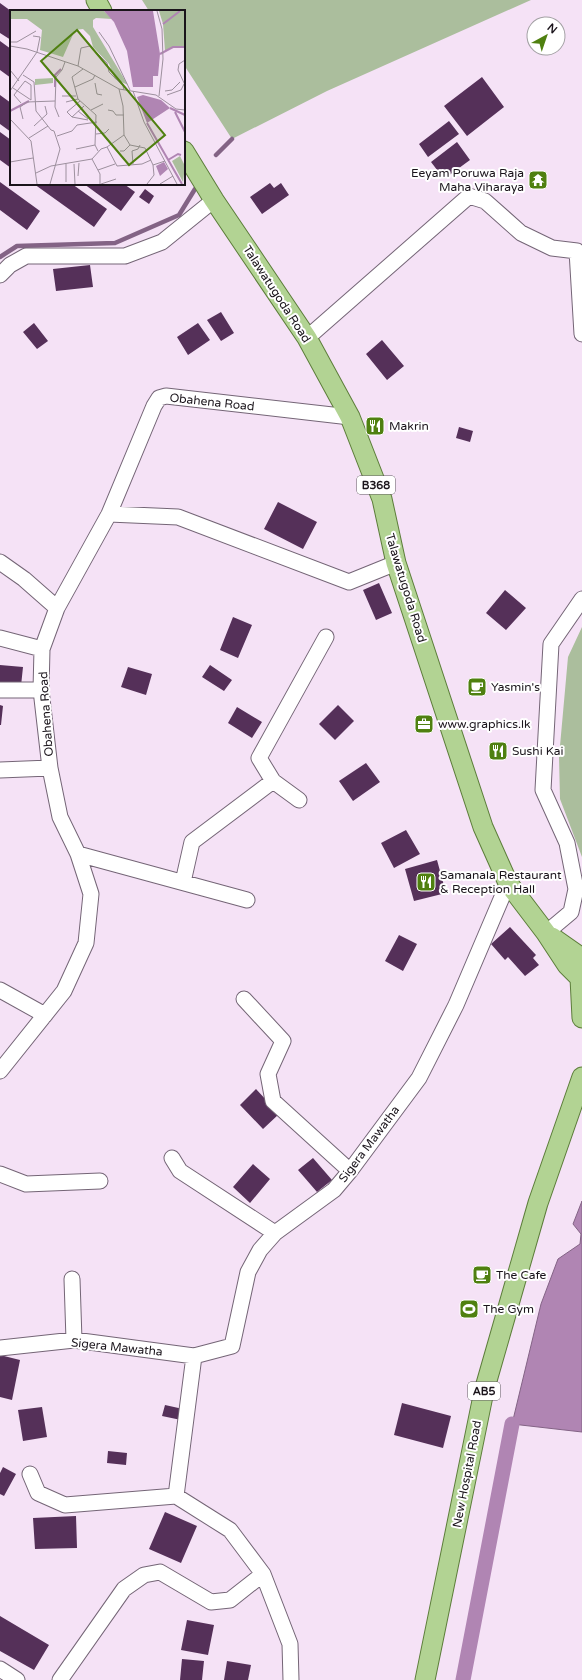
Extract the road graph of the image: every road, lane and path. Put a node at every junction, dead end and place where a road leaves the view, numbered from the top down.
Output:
1 (96, 0) edge
2 (101, 10) edge
3 (185, 153) edge
4 (214, 200) junction
5 (0, 275) edge
6 (582, 334) edge
7 (307, 338) junction
8 (350, 417) junction
9 (109, 514) junction
10 (0, 562) edge
11 (396, 563) junction
12 (582, 598) edge
13 (57, 608) junction
14 (326, 637) dead end
15 (0, 638) edge
16 (42, 649) junction
17 (0, 690) edge
18 (41, 690) junction
19 (50, 768) junction
20 (0, 770) edge
21 (273, 781) junction
22 (299, 800) dead end
23 (78, 854) junction
24 (182, 882) junction
25 (508, 883) junction
26 (247, 900) dead end
27 (546, 933) junction
28 (582, 958) edge
29 (581, 979) edge
30 (0, 990) edge
31 (244, 999) dead end
32 (45, 1015) junction
33 (582, 1018) edge
34 (582, 1070) edge
35 (0, 1071) edge
36 (582, 1078) edge
37 (582, 1093) edge
38 (570, 1110) junction
39 (172, 1158) dead end
40 (350, 1171) junction
41 (0, 1174) edge
42 (100, 1181) dead end
43 (275, 1233) junction
44 (72, 1279) dead end
45 (74, 1340) junction
46 (0, 1348) edge
47 (194, 1356) junction
48 (30, 1474) dead end
49 (176, 1496) junction
50 (263, 1574) junction
51 (0, 1669) edge
52 (17, 1680) edge
53 (60, 1680) edge
54 (291, 1680) edge
55 (425, 1680) edge

1 - 2 main road
3 - 4 main road, Talawatugoda Road / B368
4 - 5 street
4 - 7 main road, Talawatugoda Road / B368
6 - 7 street
7 - 8 main road, Talawatugoda Road / B368
8 - 9 street, Obahena Road
8 - 11 main road, Talawatugoda Road / B368
9 - 11 street
9 - 13 street, Obahena Road
10 - 13 street
11 - 25 main road, Talawatugoda Road / B368
12 - 27 street
13 - 16 street, Obahena Road
14 - 21 street
15 - 16 street
16 - 18 street, Obahena Road
17 - 18 street
18 - 19 street, Obahena Road
19 - 20 street
19 - 23 street, Obahena Road
21 - 22 street
21 - 24 street
23 - 24 street
23 - 32 street, Obahena Road
24 - 26 street
25 - 27 main road, Talawatugoda Road / B368
25 - 40 street, Sigera Mawatha
27 - 28 main road, Talawatugoda Road / B368
27 - 29 main road, Talawatugoda Road / B368
29 - 33 main road
30 - 32 street
31 - 40 street
32 - 35 street, Obahena Road
34 - 36 main road, AB5
36 - 38 main road, New Hospital Road / AB5
37 - 38 main road, New Hospital Road / AB5
38 - 55 main road, New Hospital Road / AB5
39 - 43 street
40 - 43 street, Sigera Mawatha
41 - 42 street
43 - 47 street, Sigera Mawatha
44 - 45 street
45 - 46 street, Sigera Mawatha
45 - 47 street, Sigera Mawatha
47 - 49 street
48 - 49 street
49 - 50 street
50 - 53 street
50 - 54 street
51 - 52 street

